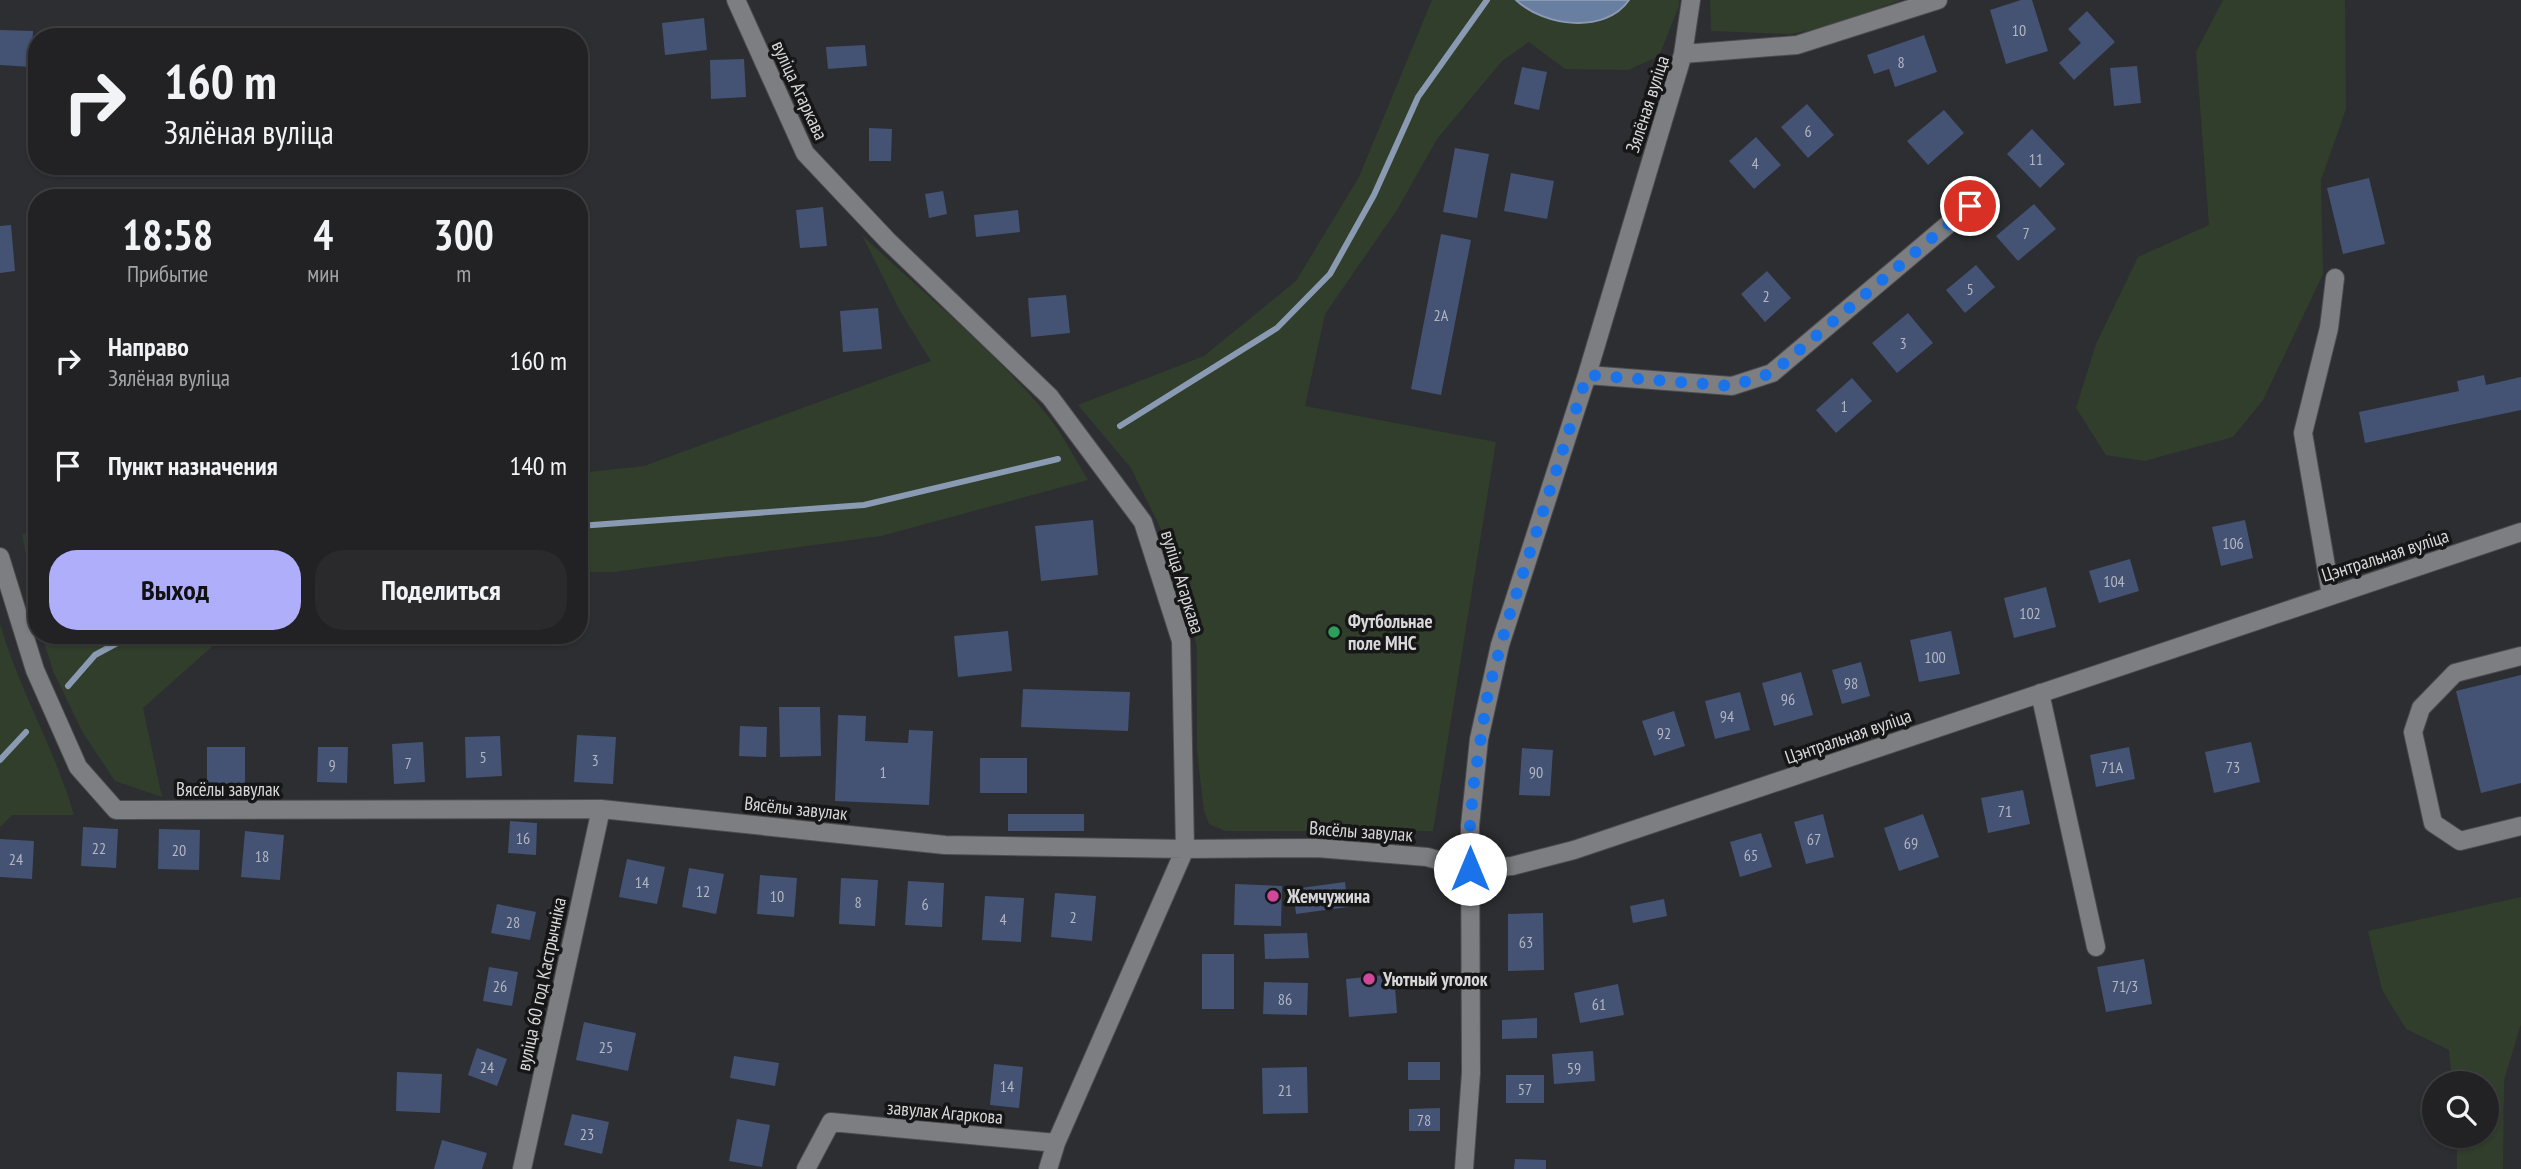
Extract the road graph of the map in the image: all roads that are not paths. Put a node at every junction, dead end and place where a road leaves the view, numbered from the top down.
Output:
1 (736, 0) edge
2 (1691, 0) edge
3 (1938, 0) edge
4 (1683, 54) junction
5 (1970, 206) dead end
6 (2334, 278) dead end
7 (1587, 375) junction
8 (2521, 531) edge
9 (0, 557) edge
10 (2331, 595) junction
11 (2521, 656) edge
12 (2040, 693) junction
13 (601, 809) junction
14 (2521, 826) edge
15 (1185, 849) junction
16 (1470, 869) junction
17 (2096, 947) dead end
18 (1056, 1143) junction
19 (522, 1169) edge
20 (806, 1169) edge
21 (1048, 1169) edge
22 (1464, 1169) edge

1 - 15 street, вуліца Агаркава
2 - 4 street
3 - 4 street, Зялёная вуліца
4 - 7 street, Зялёная вуліца
5 - 7 street
6 - 10 street
7 - 16 street, Зялёная вуліца
8 - 10 street, Цэнтральная вуліца
9 - 13 street, Вясёлы завулак
10 - 12 street, Цэнтральная вуліца
11 - 14 street
12 - 16 street, Цэнтральная вуліца
12 - 17 street
13 - 15 street, Вясёлы завулак
13 - 19 street, вуліца 60 год Кастрычніка
15 - 16 street, Вясёлы завулак
15 - 18 street, вуліца Агаркава
16 - 22 street
18 - 20 street, завулак Агаркова
18 - 21 street, вуліца Агаркава

